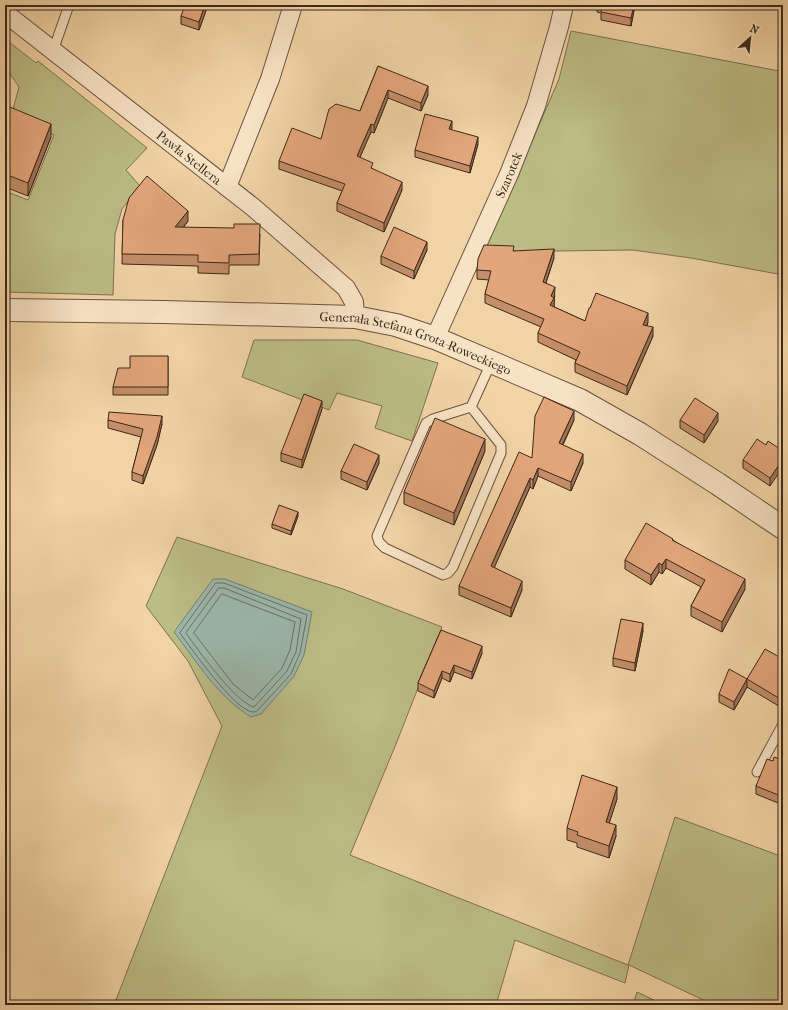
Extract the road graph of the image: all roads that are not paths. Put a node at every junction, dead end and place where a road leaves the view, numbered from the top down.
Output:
1 (69, 5) edge
2 (293, 5) edge
3 (564, 5) edge
4 (5, 13) edge
5 (53, 51) junction
6 (227, 187) junction
7 (5, 310) edge
8 (356, 317) junction
9 (435, 338) junction
10 (491, 362) junction
11 (471, 407) junction
12 (783, 528) edge
13 (783, 724) edge
14 (756, 772) dead end

1 - 5 lane
2 - 6 street
3 - 9 street, Szarotek
4 - 5 street, Pawła Stellera
5 - 6 street, Pawła Stellera
6 - 8 street, Pawła Stellera
7 - 8 street, Generała Stefana Grota-Roweckiego
8 - 9 street, Generała Stefana Grota-Roweckiego
9 - 10 street, Generała Stefana Grota-Roweckiego
10 - 11 lane
10 - 12 street, Generała Stefana Grota-Roweckiego
11 - 11 lane
13 - 14 lane

